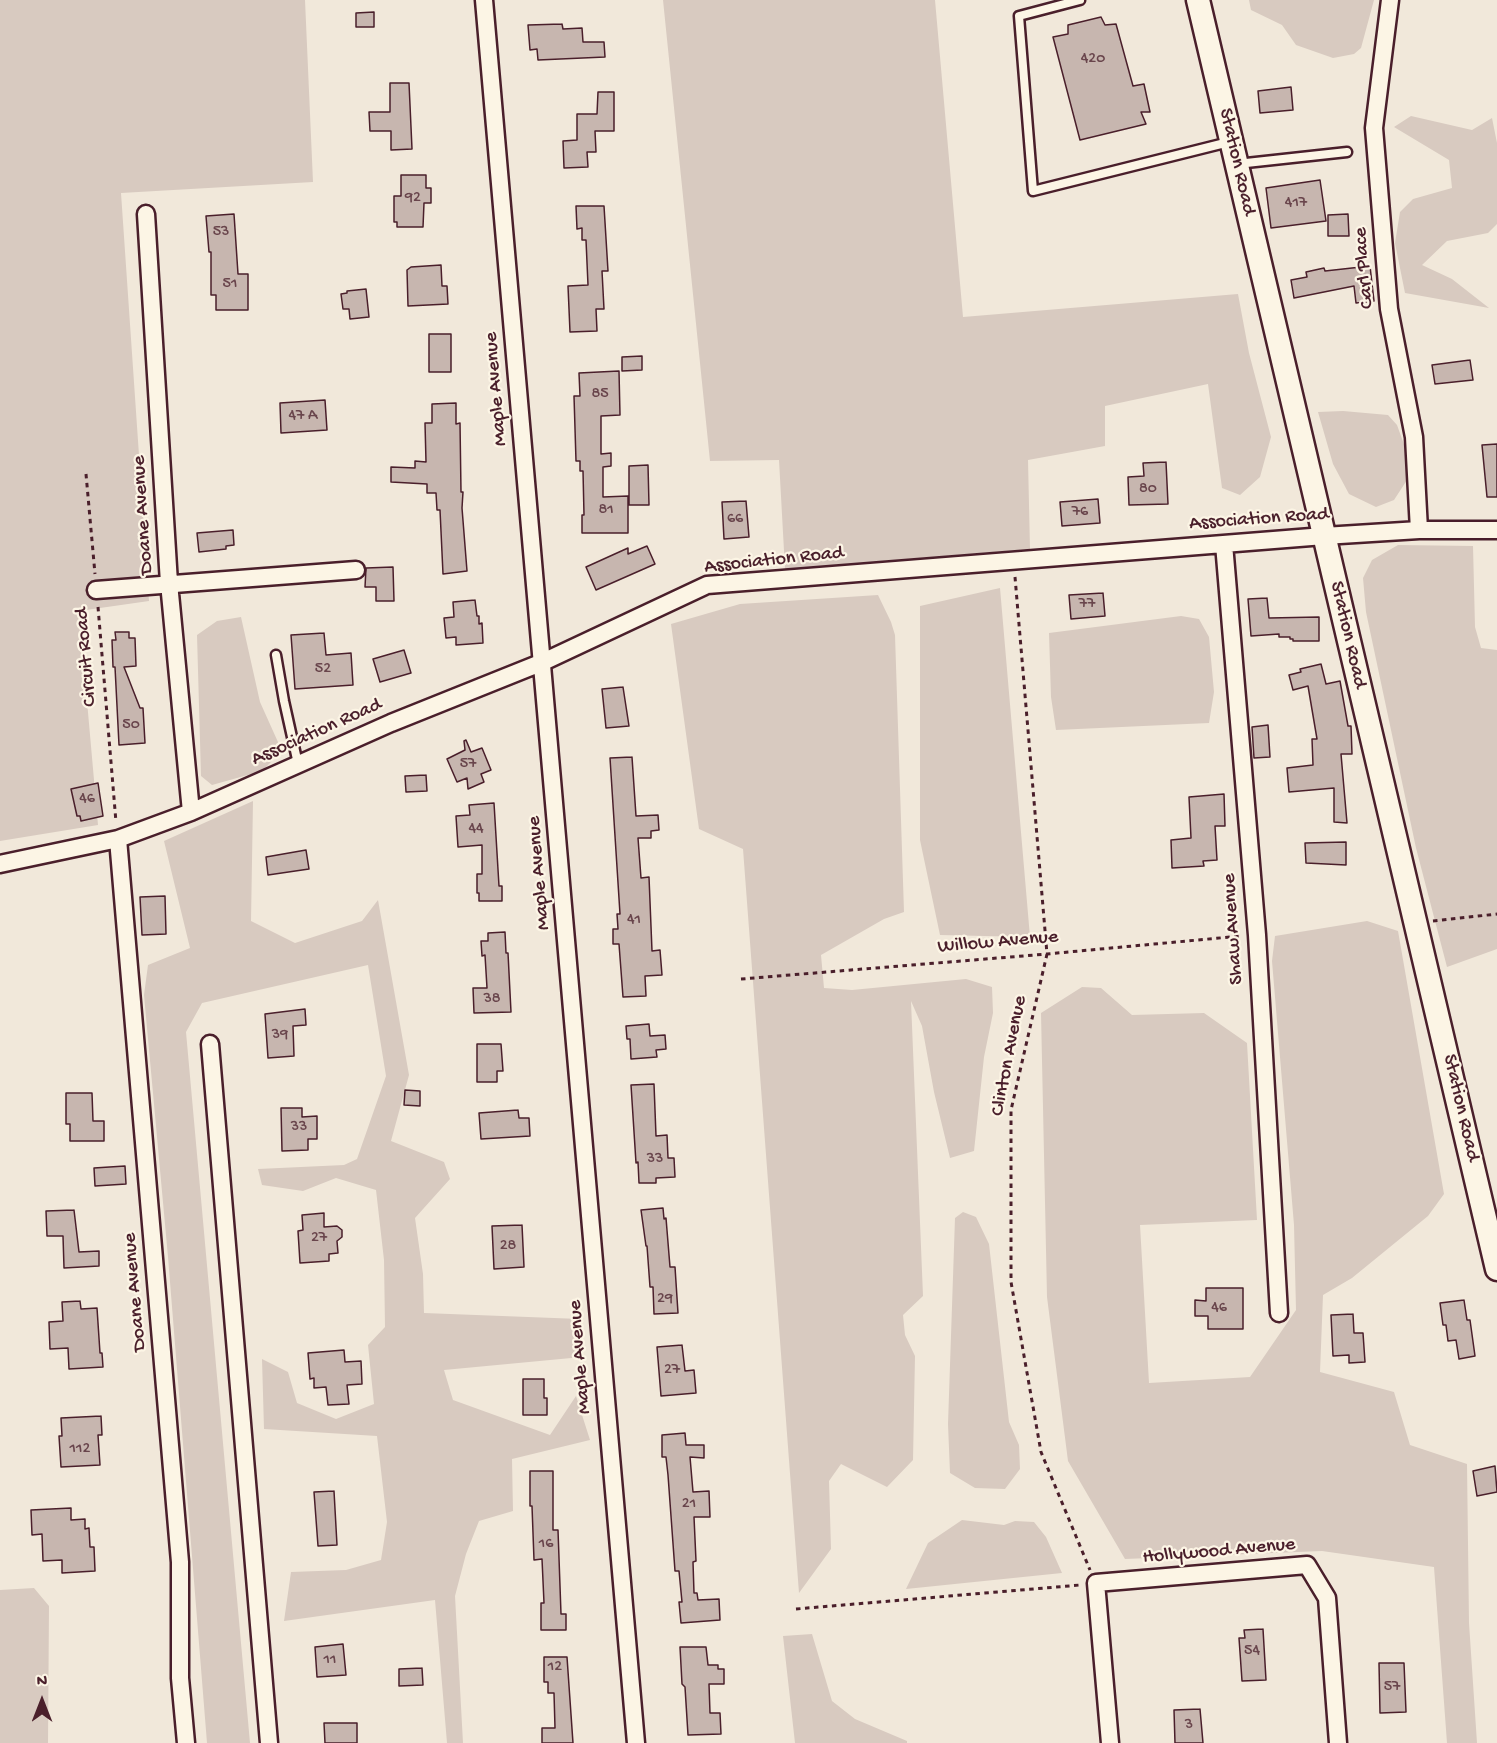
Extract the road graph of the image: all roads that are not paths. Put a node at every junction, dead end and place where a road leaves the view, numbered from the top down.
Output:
1 (484, 0) edge
2 (1080, 0) edge
3 (1198, 0) edge
4 (1390, 0) edge
5 (1232, 142) junction
6 (1347, 152) dead end
7 (1237, 164) junction
8 (146, 214) dead end
9 (1419, 530) junction
10 (1497, 530) edge
11 (1324, 536) junction
12 (1224, 543) junction
13 (356, 570) dead end
14 (169, 584) junction
15 (96, 590) road end
16 (276, 655) dead end
17 (543, 662) junction
18 (298, 764) junction
19 (191, 812) junction
20 (118, 839) junction
21 (0, 864) edge
22 (210, 1044) dead end
23 (1497, 1269) edge
24 (1279, 1312) dead end
25 (186, 1743) edge
26 (269, 1743) edge
27 (636, 1743) edge
28 (1110, 1743) edge
29 (1338, 1743) edge

1 - 17 street, Maple Avenue
2 - 5 lane
3 - 5 main road, Station Road
4 - 9 street, Carl Place
5 - 7 main road, Station Road
6 - 7 lane
7 - 11 main road, Station Road
8 - 14 street, Doane Avenue
9 - 10 street, Association Road
9 - 11 street, Association Road
11 - 12 street, Association Road
11 - 23 main road, Station Road
12 - 17 street, Association Road
12 - 24 street, Shaw Avenue
13 - 14 street
14 - 15 street
14 - 19 street, Doane Avenue
16 - 18 lane
17 - 18 street, Association Road
17 - 27 street, Maple Avenue
18 - 19 street, Association Road
19 - 20 street, Association Road
20 - 21 street, Association Road
20 - 25 street, Doane Avenue
22 - 26 street
28 - 29 street, Hollywood Avenue

